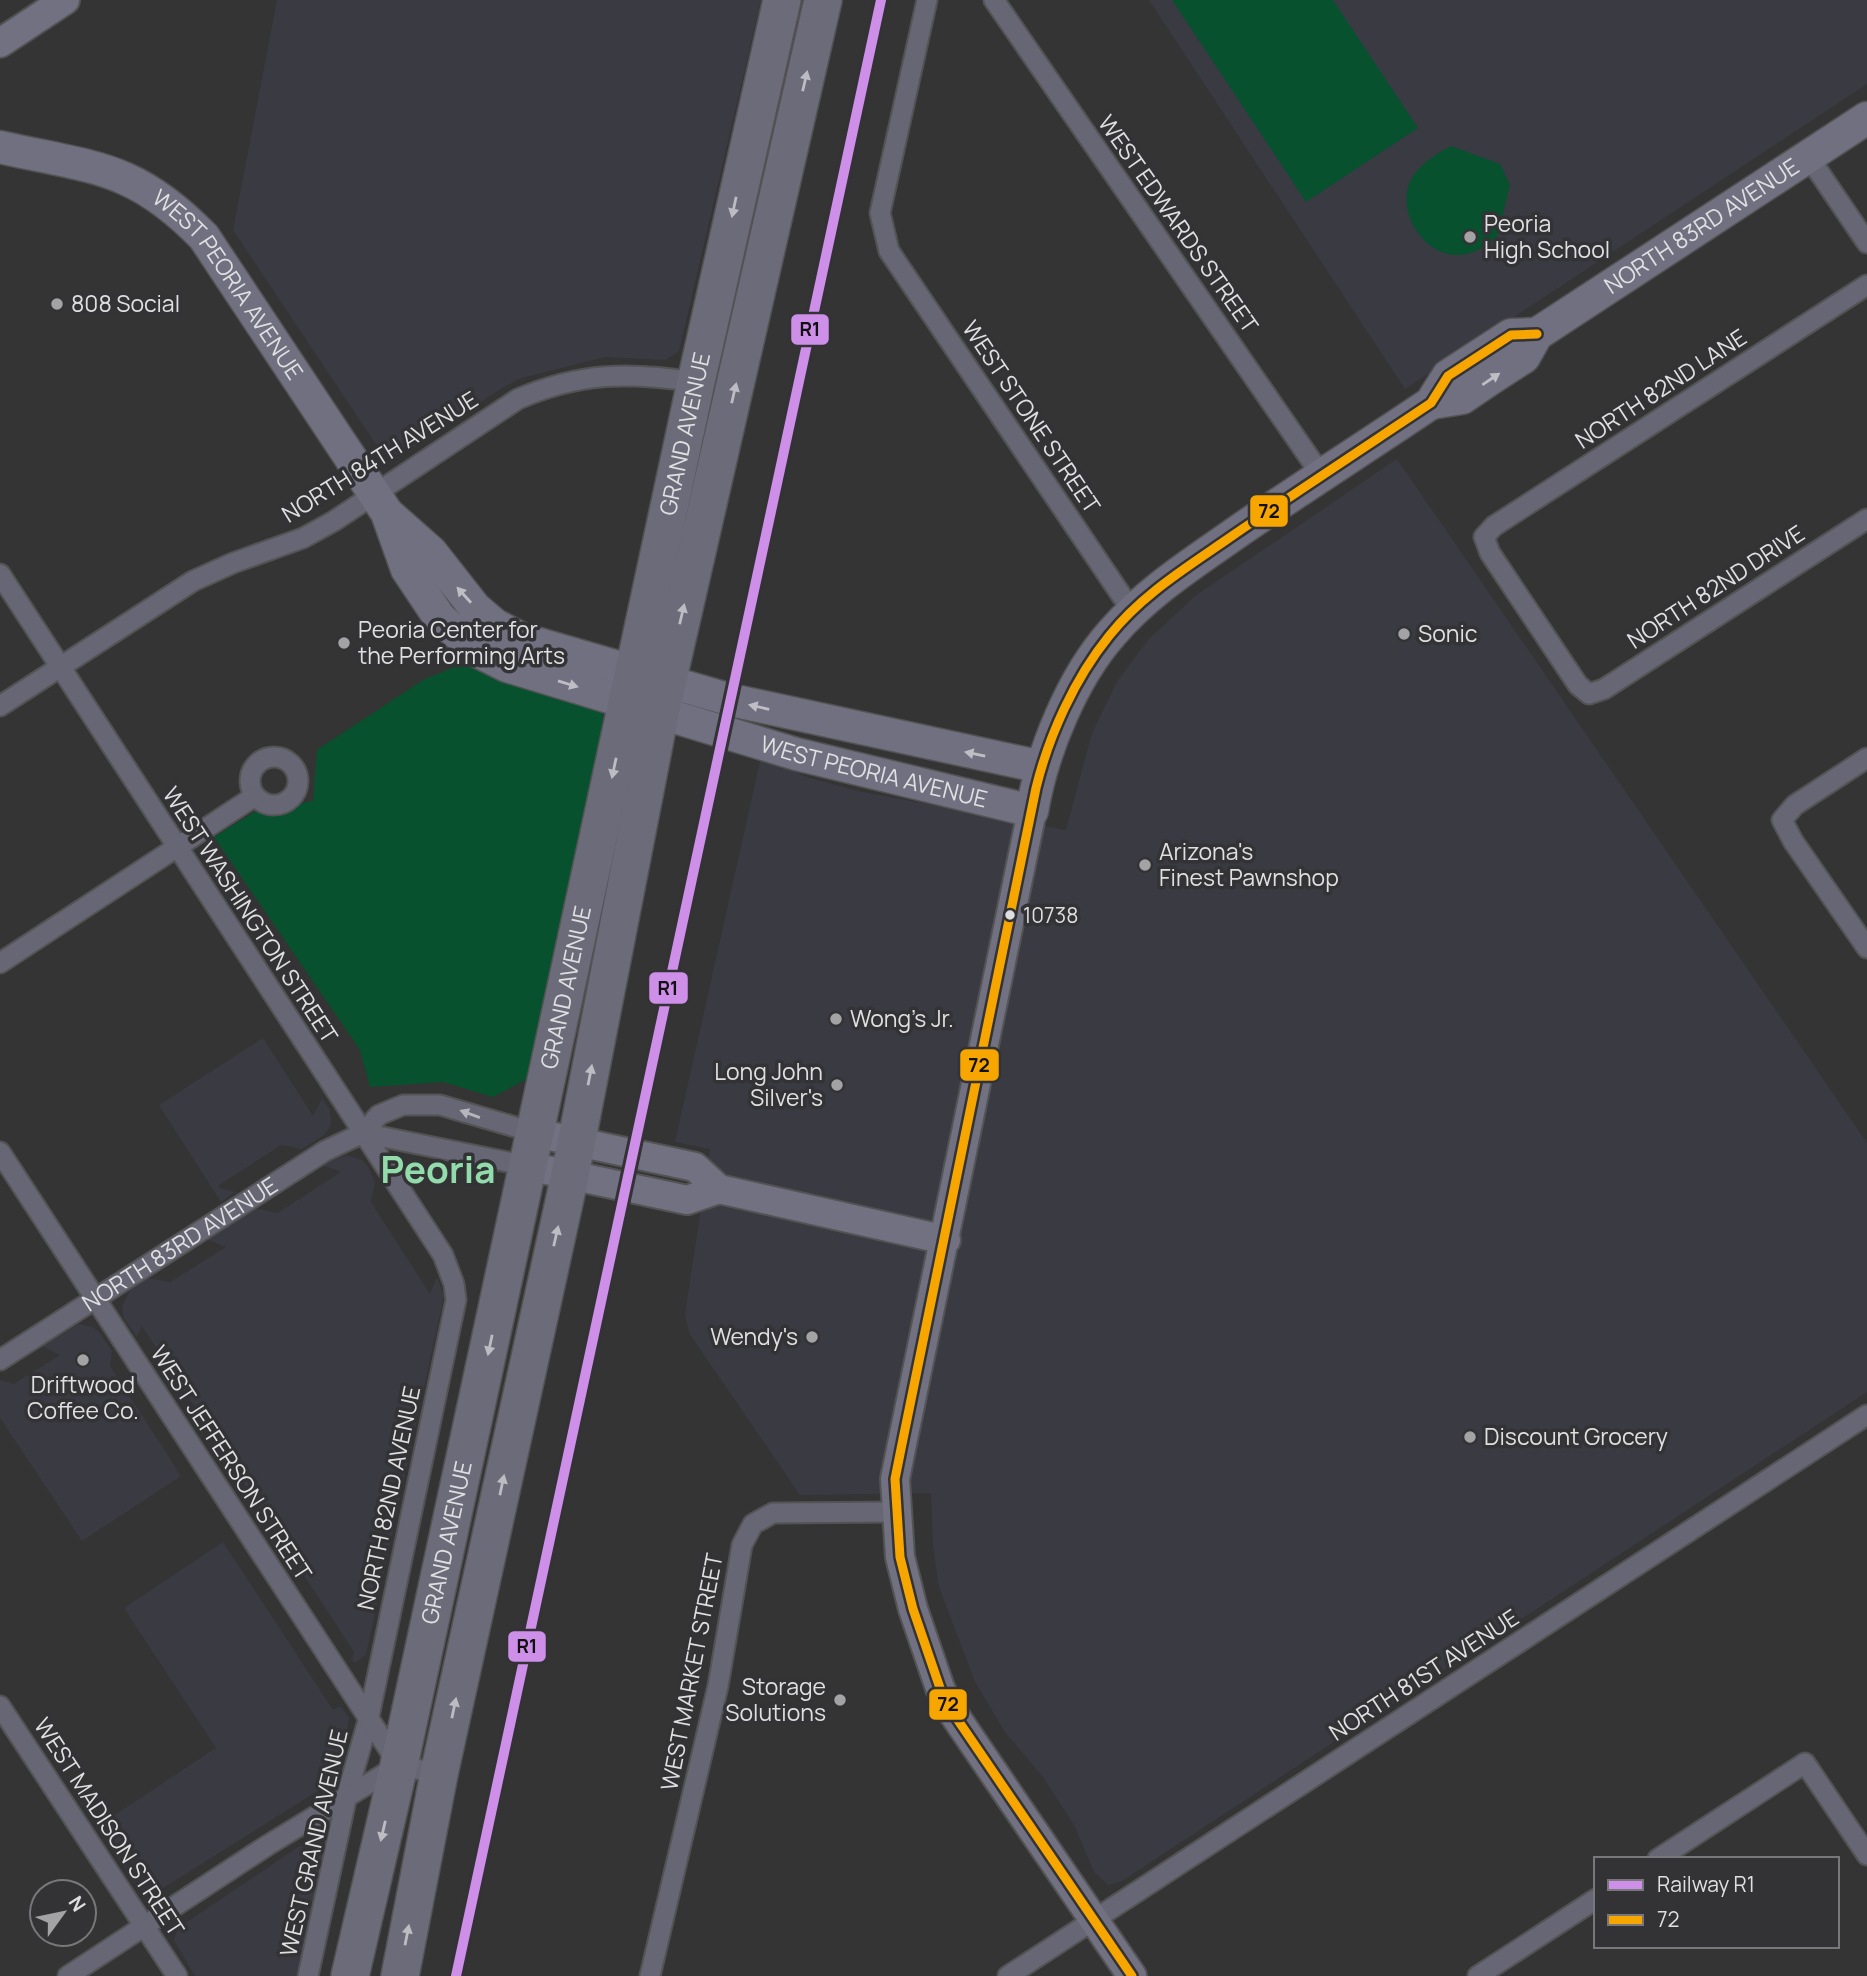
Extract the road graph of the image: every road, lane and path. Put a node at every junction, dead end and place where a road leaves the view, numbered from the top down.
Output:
1 (65, 0) edge
2 (782, 0) edge
3 (823, 0) edge
4 (927, 0) edge
5 (995, 0) edge
6 (0, 43) edge
7 (1867, 118) edge
8 (749, 140) junction
9 (0, 147) edge
10 (790, 148) junction
11 (1808, 156) junction
12 (1867, 243) edge
13 (1867, 285) edge
14 (696, 382) junction
15 (1322, 476) junction
16 (381, 503) junction
17 (1867, 519) edge
18 (0, 574) edge
19 (1132, 611) junction
20 (60, 667) junction
21 (648, 692) junction
22 (1590, 694) joint
23 (0, 706) edge
24 (1867, 758) edge
25 (1037, 789) junction
26 (255, 796) dead end
27 (177, 847) junction
28 (1867, 948) edge
29 (0, 963) edge
30 (363, 1133) junction
31 (532, 1150) junction
32 (0, 1152) edge
33 (573, 1159) junction
34 (946, 1240) junction
35 (454, 1284) joint
36 (95, 1298) junction
37 (0, 1360) edge
38 (1867, 1415) edge
39 (897, 1511) junction
40 (0, 1706) edge
41 (368, 1721) junction
42 (399, 1765) junction
43 (439, 1774) junction
44 (348, 1795) junction
45 (1867, 1854) edge
46 (1661, 1857) edge
47 (1594, 1900) edge
48 (1094, 1919) junction
49 (145, 1926) junction
50 (68, 1976) edge
51 (177, 1976) edge
52 (308, 1976) edge
53 (350, 1976) edge
54 (400, 1976) edge
55 (650, 1976) edge
56 (1008, 1976) edge
57 (1132, 1976) edge
58 (1478, 1976) edge

1 - 6 main road
2 - 8 highway, GRAND AVENUE
10 -> 3 highway, GRAND AVENUE
4 - 19 street, WEST STONE STREET
5 - 15 street, WEST EDWARDS STREET
7 - 11 main road, NORTH 83RD AVENUE
8 - 10 highway
8 -> 14 highway, GRAND AVENUE
9 - 16 main road, WEST PEORIA AVENUE
21 -> 10 highway, GRAND AVENUE
11 - 12 street
11 - 15 main road, NORTH 83RD AVENUE
13 - 22 street, NORTH 82ND LANE
14 - 16 street, NORTH 84TH AVENUE
14 - 21 highway, GRAND AVENUE
15 - 19 main road, NORTH 83RD AVENUE
16 - 20 street, NORTH 84TH AVENUE
16 - 21 main road, WEST PEORIA AVENUE
17 - 22 street, NORTH 82ND DRIVE
18 - 20 street, WEST WASHINGTON STREET
19 - 25 main road, NORTH 83RD AVENUE
20 - 23 street, NORTH 84TH AVENUE
20 - 27 street, WEST WASHINGTON STREET
25 -> 21 main road, WEST PEORIA AVENUE
21 - 25 main road, WEST PEORIA AVENUE
21 -> 31 highway, GRAND AVENUE
33 -> 21 highway, GRAND AVENUE
24 - 28 street
25 - 34 main road
26 - 27 street
27 - 29 street
27 - 30 street, WEST WASHINGTON STREET
30 - 31 street, NORTH 83RD AVENUE
31 -> 30 street, NORTH 83RD AVENUE
30 - 35 street, WEST WASHINGTON STREET
30 - 36 street, NORTH 83RD AVENUE
31 - 33 main road, NORTH 83RD AVENUE
31 -> 42 highway, GRAND AVENUE
32 - 36 street, WEST JEFFERSON STREET
33 - 34 main road, NORTH 83RD AVENUE
43 -> 33 highway, GRAND AVENUE
34 - 39 main road
35 - 41 street, NORTH 82ND AVENUE
36 - 37 street, NORTH 83RD AVENUE
36 - 41 street, WEST JEFFERSON STREET
38 - 48 street, NORTH 81ST AVENUE
39 - 48 main road
39 - 55 street, WEST MARKET STREET
40 - 49 street, WEST MADISON STREET
41 - 42 street, WEST JEFFERSON STREET
41 - 44 street, WEST GRAND AVENUE
42 - 43 street
42 - 44 street
42 -> 53 highway, GRAND AVENUE
54 -> 43 highway, GRAND AVENUE
44 - 49 street
44 - 52 street, WEST GRAND AVENUE
45 - 46 street
47 - 58 street
48 - 56 street, NORTH 81ST AVENUE
48 - 57 main road
49 - 50 street
49 - 51 street, WEST MADISON STREET

